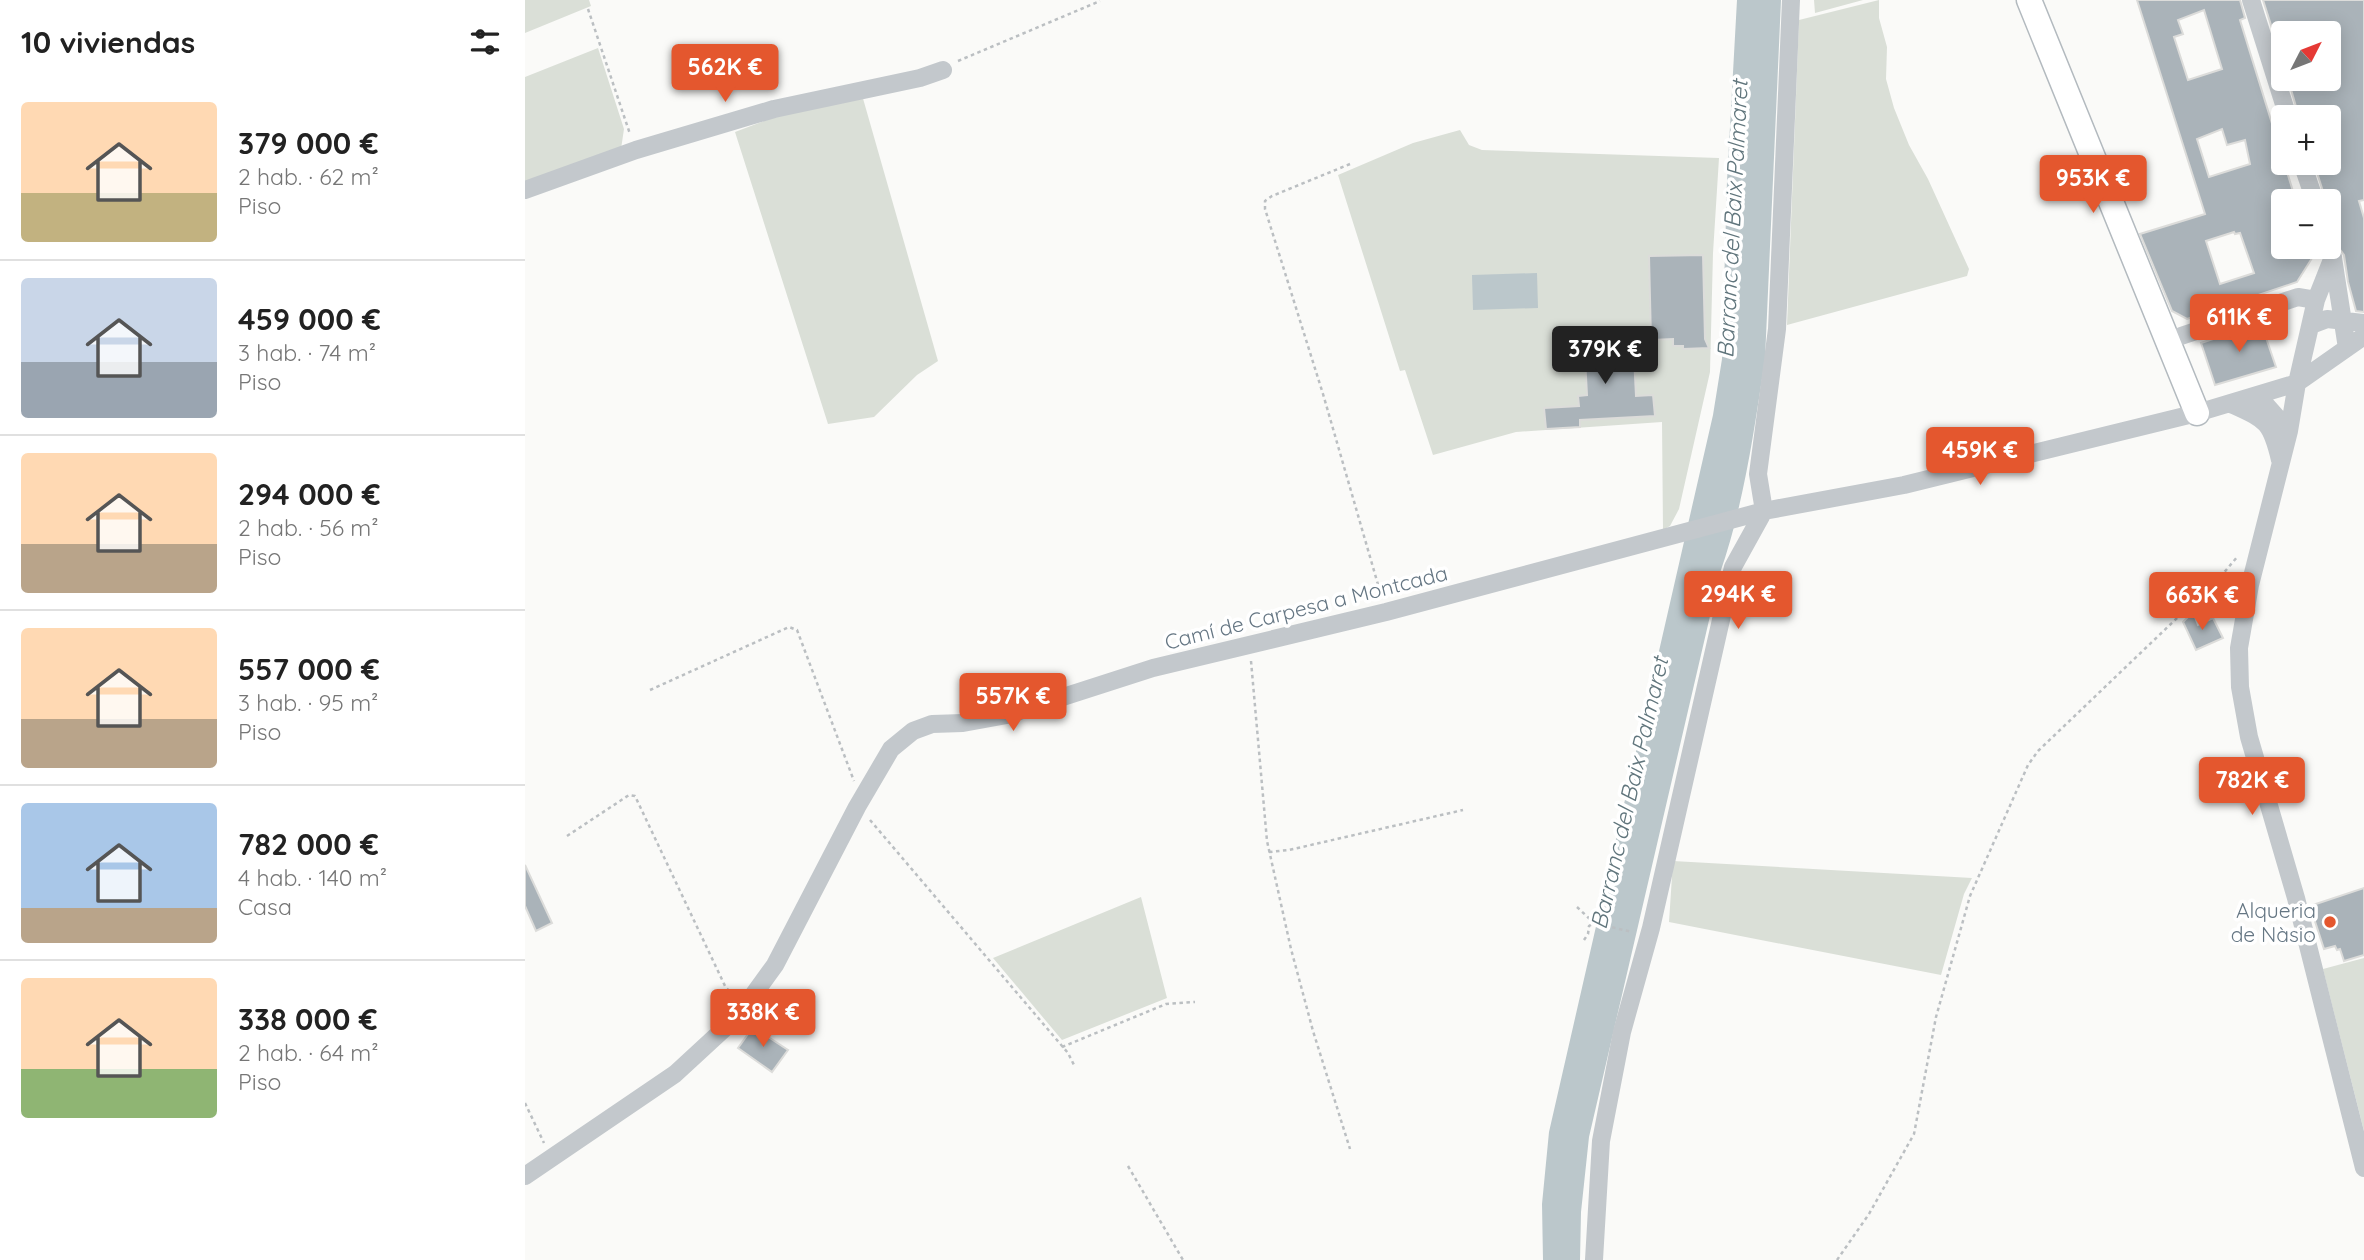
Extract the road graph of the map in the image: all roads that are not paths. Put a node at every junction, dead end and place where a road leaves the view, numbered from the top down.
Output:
1 (1791, 0) edge
2 (2029, 0) edge
3 (2251, 0) edge
4 (943, 70) road end
5 (2284, 105) edge
6 (525, 190) edge
7 (2329, 259) edge
8 (2332, 259) edge
9 (2316, 300) junction
10 (2343, 321) junction
11 (2364, 323) edge
12 (2311, 325) junction
13 (2181, 336) dead end
14 (2364, 336) edge
15 (2343, 351) junction
16 (2297, 383) junction
17 (2267, 403) junction
18 (2231, 404) junction
19 (2197, 413) junction
20 (2289, 431) junction
21 (2281, 463) junction
22 (1758, 512) junction
23 (2364, 1168) edge
24 (525, 1177) edge
25 (1594, 1260) edge

1 - 22 street
2 - 19 street
3 - 5 street
4 - 6 street
7 - 9 street
8 - 10 street
9 - 12 street
9 - 13 street
10 - 11 street
10 - 12 street
10 - 15 street
12 - 15 street
12 - 16 street
14 - 15 street, Camí de Carpesa a Montcada
15 - 16 street, Camí de Carpesa a Montcada
16 - 17 street, Camí de Carpesa a Montcada
16 - 20 street
17 - 18 street
17 - 18 street, Camí de Carpesa a Montcada
17 - 20 street
17 - 21 street
18 - 19 street, Camí de Carpesa a Montcada
19 - 22 street, Camí de Carpesa a Montcada
20 - 21 street
21 - 23 street
22 - 24 street, Camí de Carpesa a Montcada
22 - 25 street

